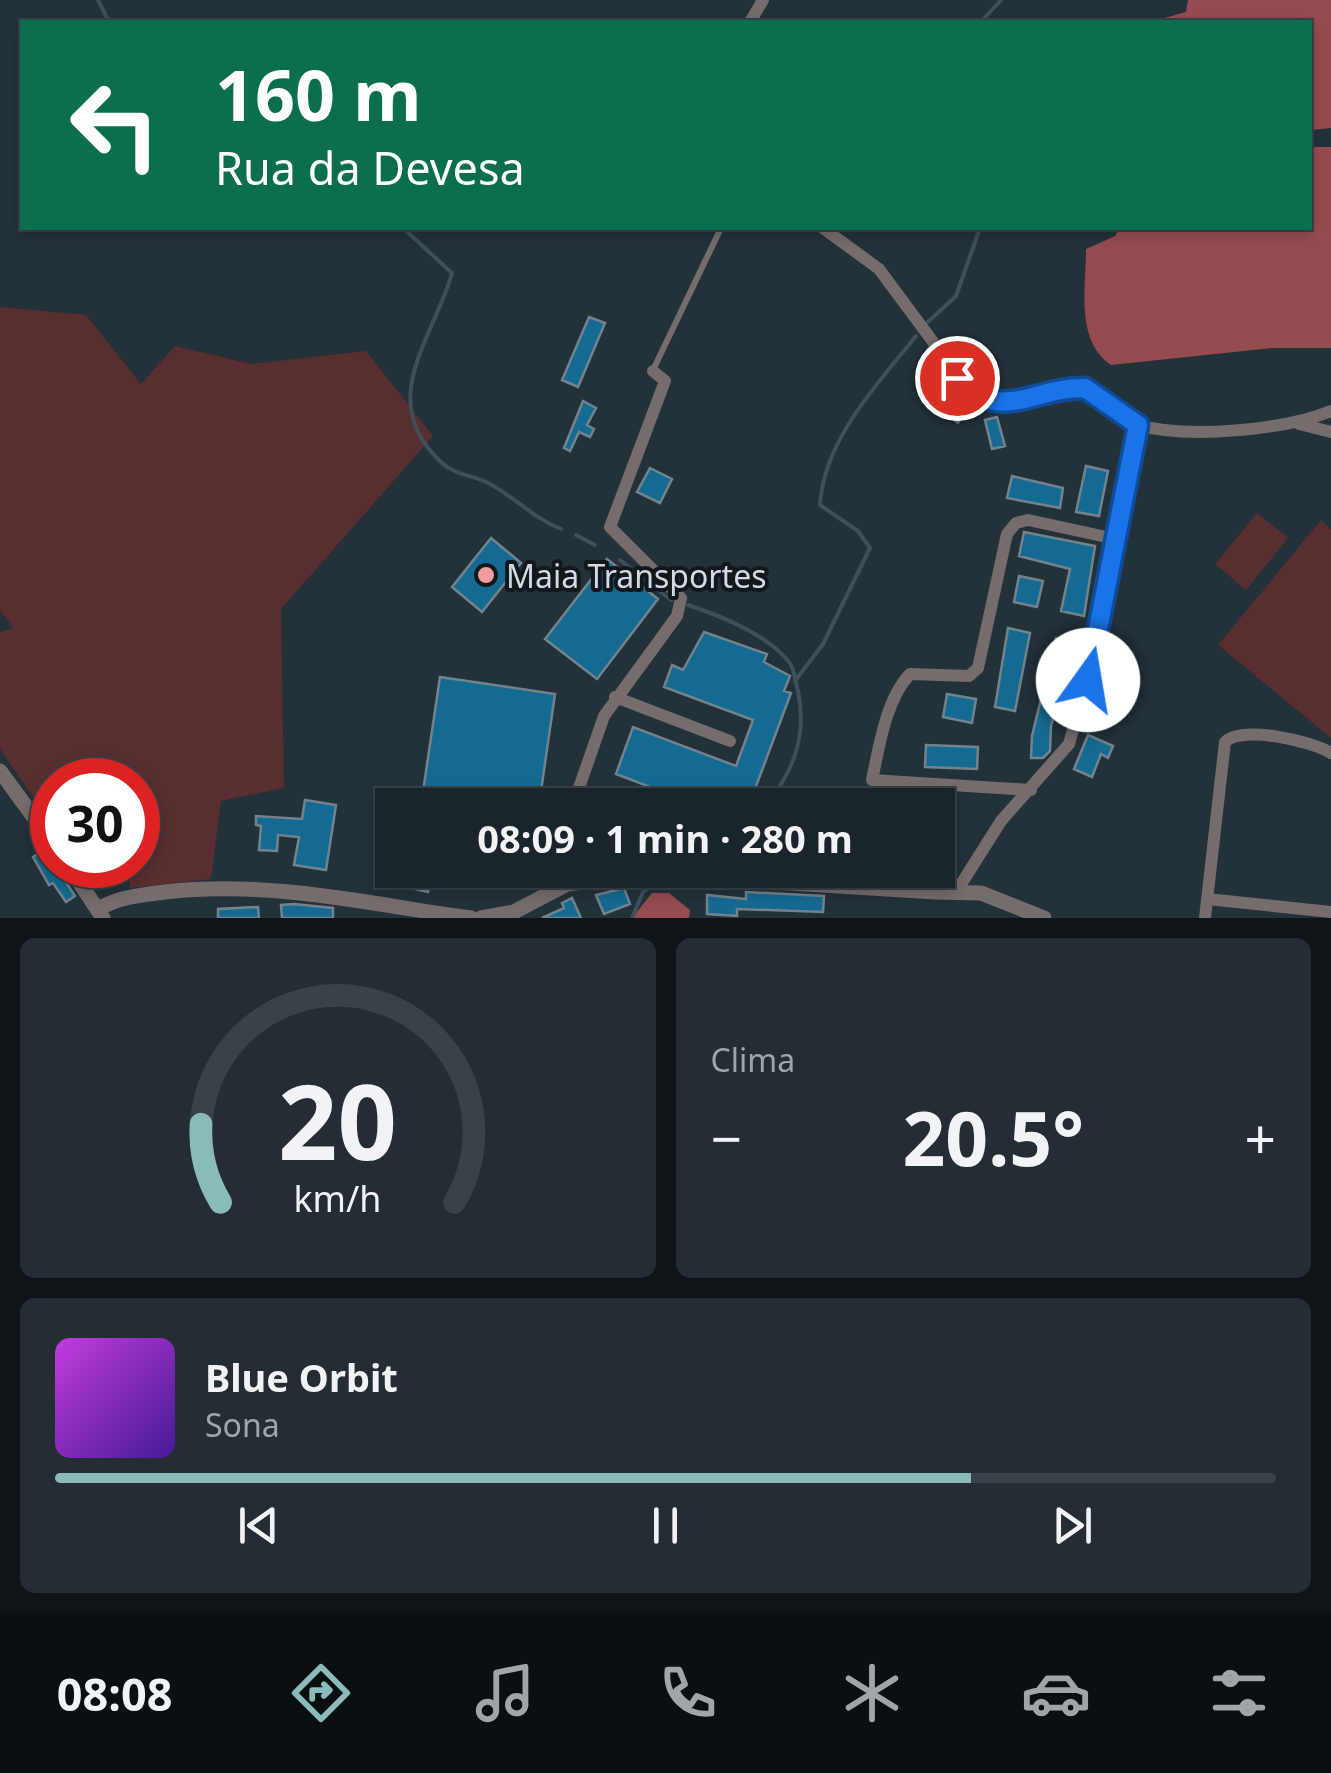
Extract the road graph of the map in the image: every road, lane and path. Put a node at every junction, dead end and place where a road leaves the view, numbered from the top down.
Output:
1 (720, 230) edge
2 (826, 230) edge
3 (653, 371) joint
4 (1331, 411) edge
5 (1297, 424) junction
6 (1138, 425) junction
7 (1331, 432) edge
8 (1116, 539) junction
9 (616, 697) junction
10 (730, 741) dead end
11 (1331, 753) edge
12 (0, 771) edge
13 (580, 788) edge
14 (1031, 790) junction
15 (30, 812) edge
16 (84, 888) edge
17 (560, 888) edge
18 (870, 888) edge
19 (958, 889) junction
20 (1207, 899) junction
21 (1331, 912) edge
22 (101, 913) edge
23 (515, 915) edge
24 (471, 918) edge
25 (481, 918) edge
26 (1044, 918) edge
27 (1205, 918) edge

1 - 3 lane
2 - 6 street
3 - 9 street
4 - 5 street
5 - 6 street
5 - 7 street
6 - 8 street
8 - 14 street
8 - 14 street
9 - 10 street
9 - 13 street
11 - 20 street
12 - 15 street
14 - 19 street
16 - 22 street
17 - 23 street
18 - 19 street
19 - 26 street
20 - 21 street
20 - 27 street
22 - 24 street
23 - 25 street

